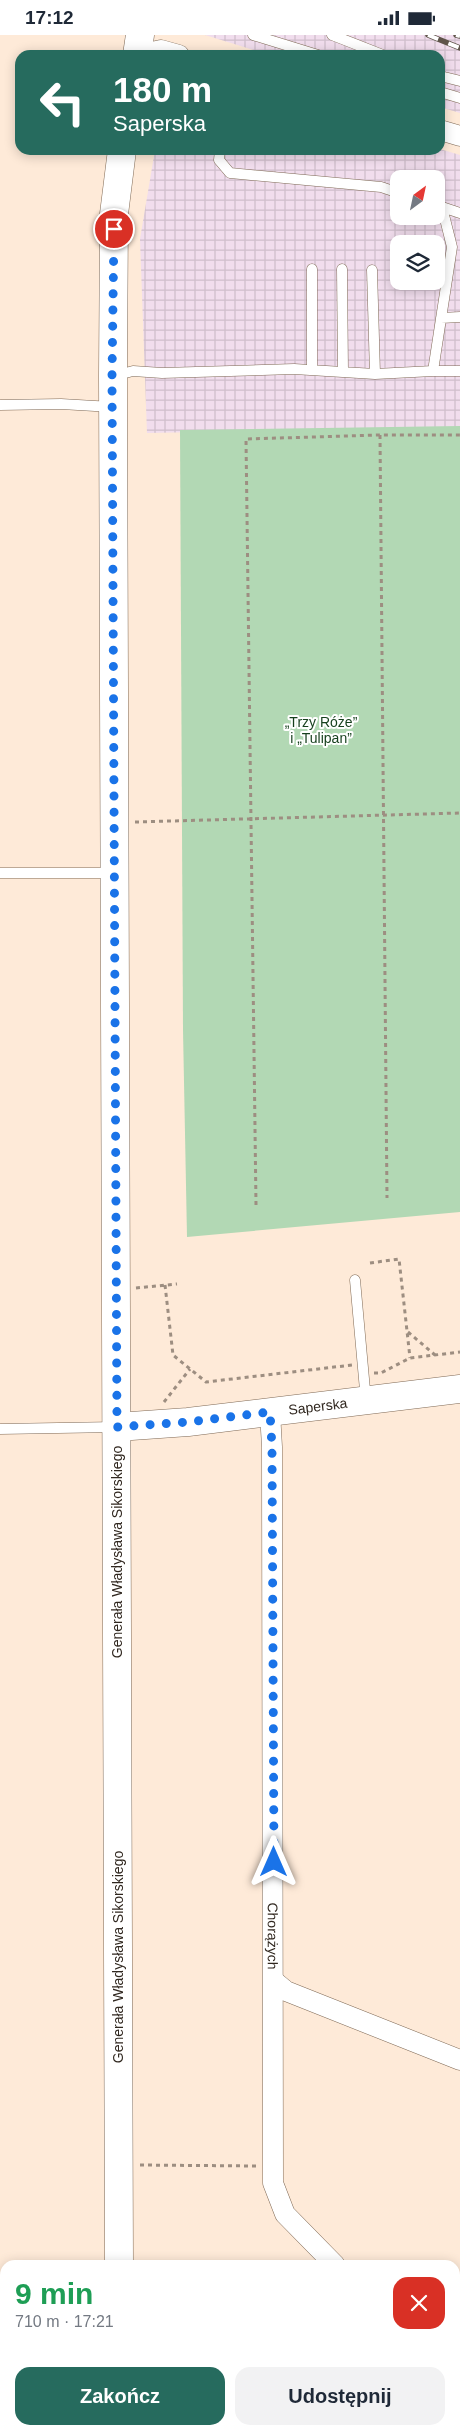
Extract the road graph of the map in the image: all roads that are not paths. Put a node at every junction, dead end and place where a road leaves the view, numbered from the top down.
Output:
1 (140, 35) edge
2 (253, 35) edge
3 (332, 35) edge
4 (138, 50) edge
5 (302, 50) edge
6 (370, 50) edge
7 (445, 77) edge
8 (460, 81) edge
9 (445, 94) edge
10 (460, 98) edge
11 (445, 132) edge
12 (460, 136) edge
13 (121, 155) edge
14 (220, 155) edge
15 (390, 190) edge
16 (445, 208) edge
17 (460, 213) edge
18 (445, 225) edge
19 (312, 269) dead end
20 (342, 269) dead end
21 (372, 270) dead end
22 (460, 317) edge
23 (441, 318) junction
24 (312, 370) junction
25 (433, 371) junction
26 (460, 371) edge
27 (343, 372) junction
28 (375, 373) junction
29 (112, 377) junction
30 (0, 405) edge
31 (113, 407) junction
32 (0, 873) edge
33 (115, 873) junction
34 (355, 1280) dead end
35 (460, 1389) edge
36 (366, 1402) junction
37 (270, 1412) junction
38 (117, 1427) junction
39 (0, 1429) edge
40 (274, 1981) junction
41 (460, 2060) edge
42 (119, 2260) edge
43 (330, 2260) edge

1 - 4 main road
2 - 5 lane
3 - 6 lane
7 - 8 lane
9 - 10 lane
11 - 12 street
13 - 29 main road, Generała Władysława Sikorskiego
14 - 15 lane
16 - 17 lane
18 - 23 lane
19 - 24 lane
20 - 27 lane
21 - 28 lane
22 - 23 lane
23 - 25 lane
24 - 27 lane
24 - 29 lane
25 - 26 lane
25 - 28 lane
27 - 28 lane
29 - 31 main road, Generała Władysława Sikorskiego
30 - 31 lane
31 - 33 main road, Generała Władysława Sikorskiego
32 - 33 lane
33 - 38 main road, Generała Władysława Sikorskiego
34 - 36 lane
35 - 36 main road, Saperska
36 - 37 main road, Saperska
37 - 38 main road, Saperska
37 - 40 street, Chorążych
38 - 39 lane
38 - 42 main road, Generała Władysława Sikorskiego
40 - 41 street, Chorążych
40 - 43 street, Chorążych

